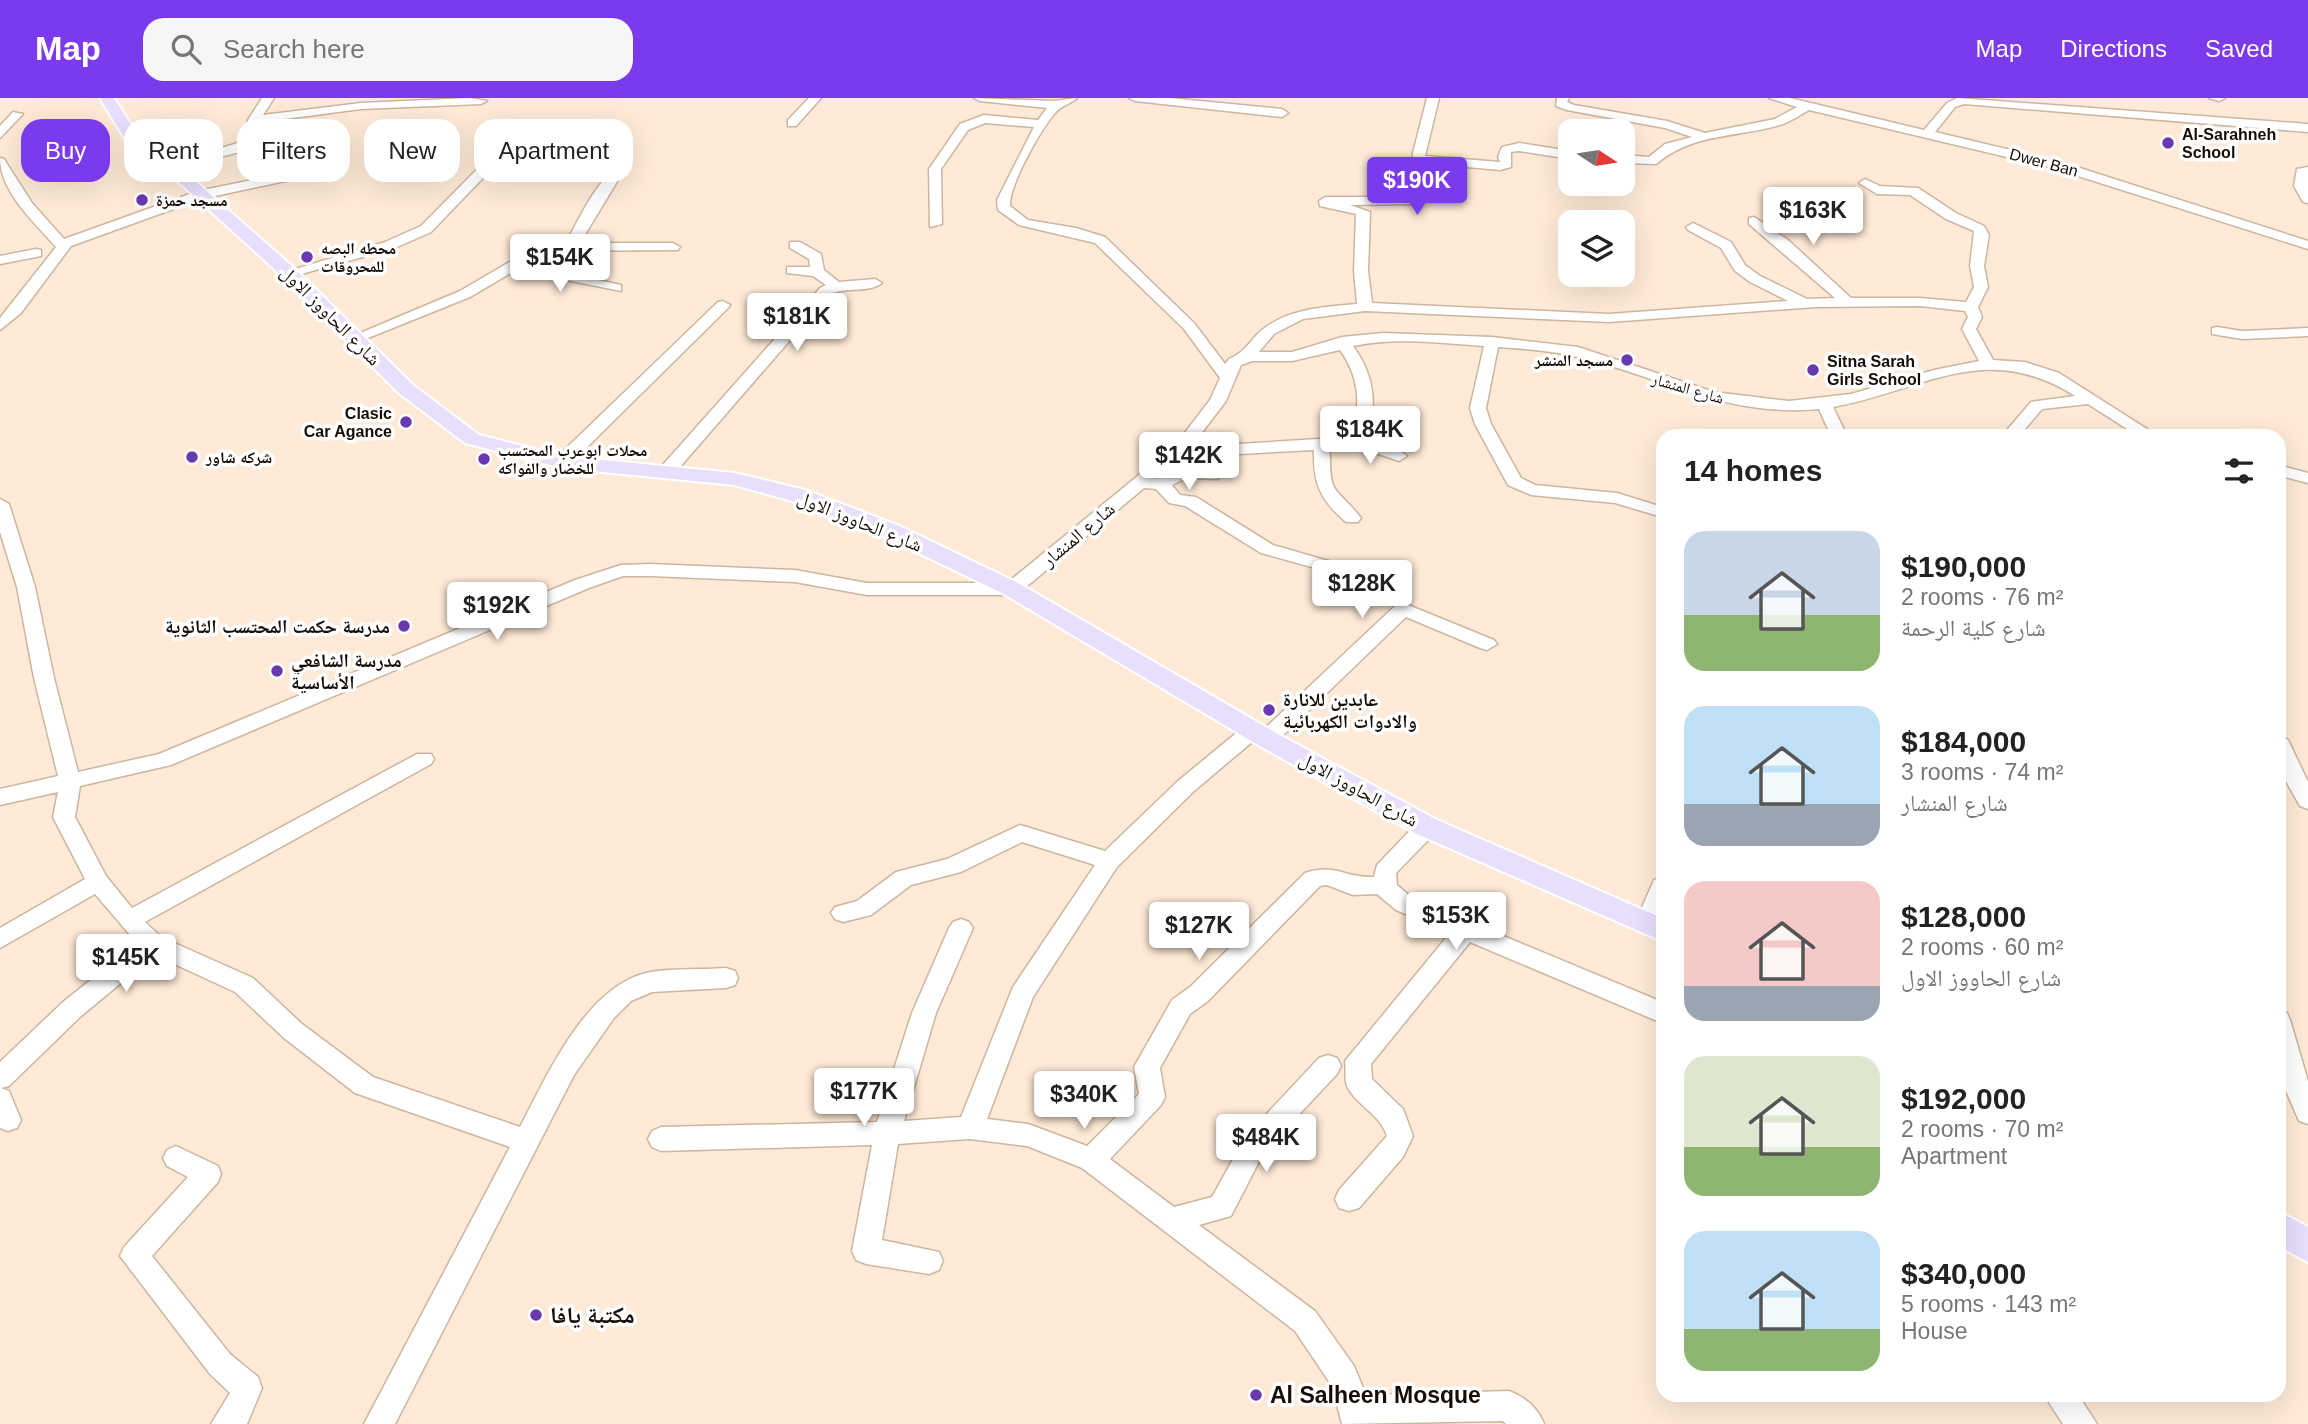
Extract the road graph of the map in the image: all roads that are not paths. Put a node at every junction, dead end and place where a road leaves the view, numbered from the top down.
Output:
1 (107, 98) edge
2 (268, 98) edge
3 (815, 98) edge
4 (980, 98) edge
5 (1071, 98) edge
6 (1135, 98) edge
7 (1433, 98) edge
8 (1563, 98) edge
9 (1775, 98) edge
10 (1995, 99) edge
11 (481, 101) dead end
12 (1849, 101) dead end
13 (1046, 103) edge
14 (1805, 107) junction
15 (2192, 108) dead end
16 (1648, 110) dead end
17 (1282, 113) dead end
18 (17, 114) dead end
19 (1845, 115) junction
20 (2201, 118) junction
21 (254, 119) edge
22 (262, 119) edge
23 (792, 123) dead end
24 (1042, 124) junction
25 (124, 126) edge
26 (2308, 128) edge
27 (1732, 129) junction
28 (1928, 133) junction
29 (0, 134) edge
30 (1703, 136) junction
31 (1558, 153) edge
32 (1419, 159) junction
33 (1635, 160) edge
34 (0, 162) edge
35 (2308, 171) edge
36 (189, 182) edge
37 (263, 182) edge
38 (474, 182) edge
39 (609, 182) edge
40 (1865, 183) dead end
41 (204, 195) junction
42 (2308, 199) edge
43 (1755, 221) dead end
44 (935, 224) dead end
45 (1693, 227) dead end
46 (795, 245) dead end
47 (62, 246) junction
48 (572, 246) junction
49 (2308, 246) edge
50 (673, 247) dead end
51 (36, 253) dead end
52 (0, 260) edge
53 (512, 265) junction
54 (792, 270) dead end
55 (817, 272) junction
56 (289, 273) junction
57 (875, 283) dead end
58 (836, 286) junction
59 (616, 288) dead end
60 (1847, 302) junction
61 (1804, 303) junction
62 (723, 305) dead end
63 (1365, 307) junction
64 (1971, 307) junction
65 (0, 326) edge
66 (2217, 331) dead end
67 (2308, 332) edge
68 (353, 339) junction
69 (1492, 341) junction
70 (1342, 342) junction
71 (1250, 354) junction
72 (1987, 362) junction
73 (1227, 377) junction
74 (2089, 399) junction
75 (1824, 404) junction
76 (1836, 429) edge
77 (2016, 429) edge
78 (2138, 429) edge
79 (1190, 437) junction
80 (1358, 442) junction
81 (1322, 445) junction
82 (1399, 456) dead end
83 (562, 462) junction
84 (667, 471) junction
85 (2286, 472) edge
86 (1212, 475) dead end
87 (2308, 478) edge
88 (1140, 483) junction
89 (1161, 484) junction
90 (0, 504) edge
91 (1656, 510) edge
92 (1352, 518) dead end
93 (1326, 566) dead end
94 (1012, 589) junction
95 (1487, 644) dead end
96 (1260, 735) junction
97 (424, 759) dead end
98 (2286, 762) edge
99 (70, 781) junction
100 (0, 797) edge
101 (2308, 801) edge
102 (1427, 827) junction
103 (1109, 861) junction
104 (98, 882) junction
105 (1385, 885) junction
106 (844, 913) dead end
107 (129, 920) junction
108 (1655, 926) edge
109 (961, 928) dead end
110 (1465, 932) junction
111 (0, 939) edge
112 (153, 944) junction
113 (726, 978) dead end
114 (1656, 1011) edge
115 (2286, 1051) edge
116 (1328, 1066) dead end
117 (0, 1078) edge
118 (2308, 1113) edge
119 (970, 1128) junction
120 (887, 1133) junction
121 (661, 1139) dead end
122 (526, 1141) junction
123 (176, 1158) dead end
124 (1091, 1160) junction
125 (1349, 1199) dead end
126 (1171, 1220) junction
127 (2286, 1232) edge
128 (2308, 1246) edge
129 (929, 1261) dead end
130 (2065, 1402) edge
131 (1356, 1417) edge
132 (226, 1424) edge
133 (379, 1424) edge
134 (1530, 1424) edge
135 (2082, 1424) edge

1 - 25 main road, شارع الحاووز الاول
2 - 21 street
3 - 23 street
4 - 13 street
5 - 13 street
6 - 17 street
7 - 32 street
8 - 30 street
9 - 14 street, Dwer Ban
10 - 20 street
10 - 28 street
11 - 22 street
12 - 19 street
13 - 24 street
14 - 19 street, Dwer Ban
14 - 27 street
15 - 20 street
16 - 27 street
18 - 29 street
19 - 28 street, Dwer Ban
20 - 26 street
24 - 44 street
24 - 73 street
27 - 30 street
28 - 49 street, Dwer Ban
30 - 33 street
31 - 32 street
32 - 63 street
34 - 47 street
35 - 42 street
36 - 41 main road, شارع الحاووز الاول
37 - 41 street
38 - 56 street
39 - 48 street
40 - 64 street
41 - 47 street
41 - 56 main road, شارع الحاووز الاول
43 - 60 street
45 - 61 street
46 - 55 street
47 - 65 street
48 - 50 street
48 - 53 street
51 - 52 street
53 - 59 street
53 - 68 street
54 - 55 street
55 - 58 street
56 - 68 main road, شارع الحاووز الاول
57 - 58 street
58 - 84 street
60 - 61 street, شارع المنشار
60 - 64 street, شارع المنشار
61 - 63 street, شارع المنشار
62 - 83 street
63 - 71 street, شارع المنشار
64 - 72 street
66 - 67 street
68 - 83 main road, شارع الحاووز الاول
69 - 70 street, شارع المنشار
69 - 75 street, شارع المنشار
69 - 91 street
70 - 71 street, شارع المنشار
70 - 80 street
71 - 73 street, شارع المنشار
72 - 74 street, شارع المنشار
72 - 75 street, شارع المنشار
73 - 79 street, شارع المنشار
74 - 77 street
74 - 78 street, شارع المنشار
75 - 76 street
79 - 81 street
79 - 88 street, شارع المنشار
80 - 81 street
80 - 82 street
81 - 92 street
83 - 84 main road, شارع الحاووز الاول
84 - 94 main road, شارع الحاووز الاول
85 - 87 street
86 - 89 street
88 - 89 street
88 - 94 street, شارع المنشار
89 - 93 street
90 - 99 street
94 - 96 main road, شارع الحاووز الاول
94 - 99 street
95 - 96 street
96 - 102 main road, شارع الحاووز الاول
96 - 103 street
97 - 107 street
98 - 101 street
99 - 100 street
99 - 104 street
102 - 105 street
102 - 108 main road, شارع الحاووز الاول
103 - 106 street
103 - 119 street
104 - 107 street
104 - 111 street
105 - 110 street
105 - 124 street
107 - 112 street
109 - 120 street
110 - 114 street
110 - 125 street
112 - 117 street
112 - 122 street
113 - 122 street
115 - 118 street
116 - 126 street
119 - 120 street
119 - 124 street
120 - 121 street
120 - 129 street
122 - 133 street
123 - 132 street
124 - 126 street
126 - 131 street
127 - 128 main road
130 - 135 street
131 - 134 street

